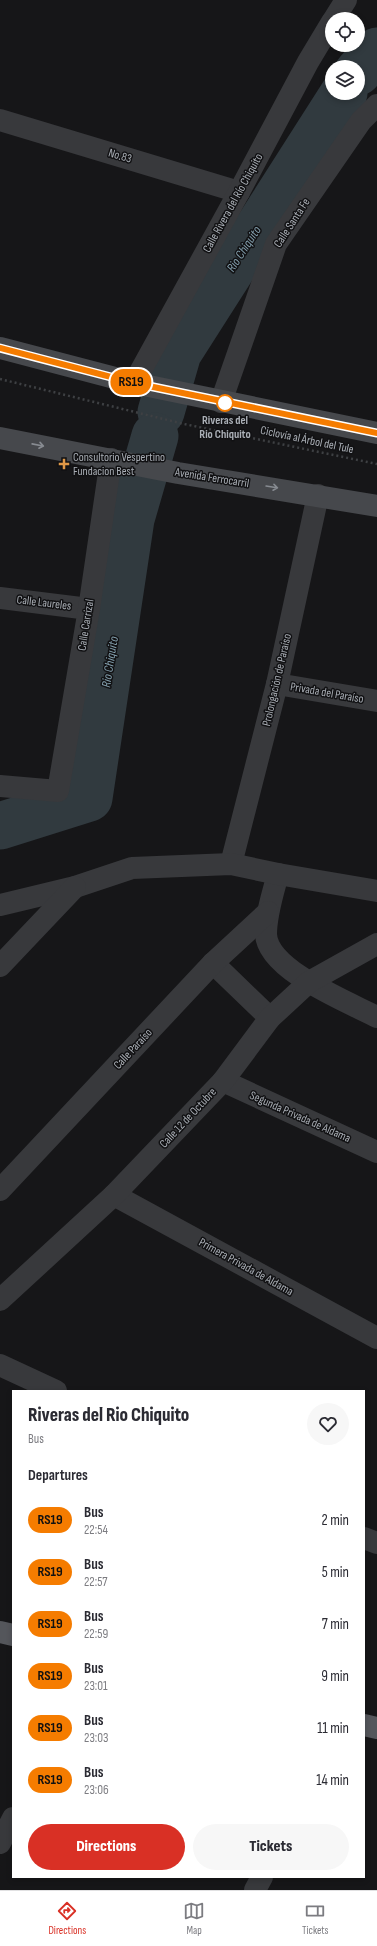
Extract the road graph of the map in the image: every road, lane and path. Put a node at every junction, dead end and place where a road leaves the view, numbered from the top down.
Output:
1 (346, 0) edge
2 (338, 12) edge
3 (325, 34) edge
4 (377, 105) edge
5 (0, 120) edge
6 (369, 123) edge
7 (239, 192) junction
8 (0, 348) edge
9 (0, 379) edge
10 (143, 385) junction
11 (211, 401) junction
12 (377, 433) edge
13 (0, 438) edge
14 (119, 460) junction
15 (377, 464) edge
16 (318, 495) junction
17 (377, 506) edge
18 (0, 598) edge
19 (88, 609) junction
20 (277, 684) junction
21 (377, 701) edge
22 (0, 786) edge
23 (230, 864) junction
24 (278, 874) junction
25 (75, 887) junction
26 (377, 891) edge
27 (0, 905) edge
28 (268, 912) junction
29 (377, 944) edge
30 (213, 963) junction
31 (0, 966) edge
32 (309, 982) junction
33 (377, 1017) edge
34 (270, 1018) junction
35 (222, 1081) junction
36 (377, 1152) edge
37 (0, 1190) edge
38 (114, 1195) junction
39 (0, 1300) edge
40 (377, 1338) edge
41 (0, 1365) edge
42 (54, 1390) edge
43 (365, 1538) edge
44 (377, 1543) edge
45 (0, 1632) edge
46 (12, 1635) edge
47 (365, 1725) edge
48 (377, 1728) edge
49 (12, 1820) edge
50 (0, 1843) edge
51 (261, 1878) edge
52 (255, 1890) edge

1 - 2 street
3 - 7 street, Calle Rivera del Río Chiquito
4 - 6 street, Calle Santa Fe
5 - 7 street, No.83
6 - 11 street, Calle Santa Fe
7 - 10 street, Calle Rivera del Río Chiquito
8 - 10 main road
9 - 15 path, Ciclovía al Árbol del Tule
10 - 11 main road
11 - 12 main road
13 -> 14 main road, Avenida Ferrocarril
14 -> 16 main road, Avenida Ferrocarril
14 - 19 street, Calle Carrizal
16 - 17 main road, Avenida Ferrocarril
16 - 20 street, Prolongación de Paraíso
18 - 19 street, Calle Laureles
19 - 22 street, Calle Carrizal
20 - 21 street, Privada del Paraíso
20 - 23 street, Prolongación de Paraíso
23 - 24 street
23 - 25 street
24 - 26 street
24 - 28 street
25 - 27 street
25 - 31 street
28 - 30 street, Calle Paraíso
28 - 32 street
29 - 32 street, Calle 12 de Octubre
30 - 34 street
30 - 37 street, Calle Paraíso
32 - 33 street
32 - 34 street, Calle 12 de Octubre
34 - 35 street, Calle 12 de Octubre
35 - 36 street, Segunda Privada de Aldama
35 - 38 street, Calle 12 de Octubre
38 - 39 street, Calle 12 de Octubre
38 - 40 street, Primera Privada de Aldama
41 - 42 street
43 - 44 street
45 - 46 main road
47 - 48 main road
49 - 50 street
51 - 52 street

